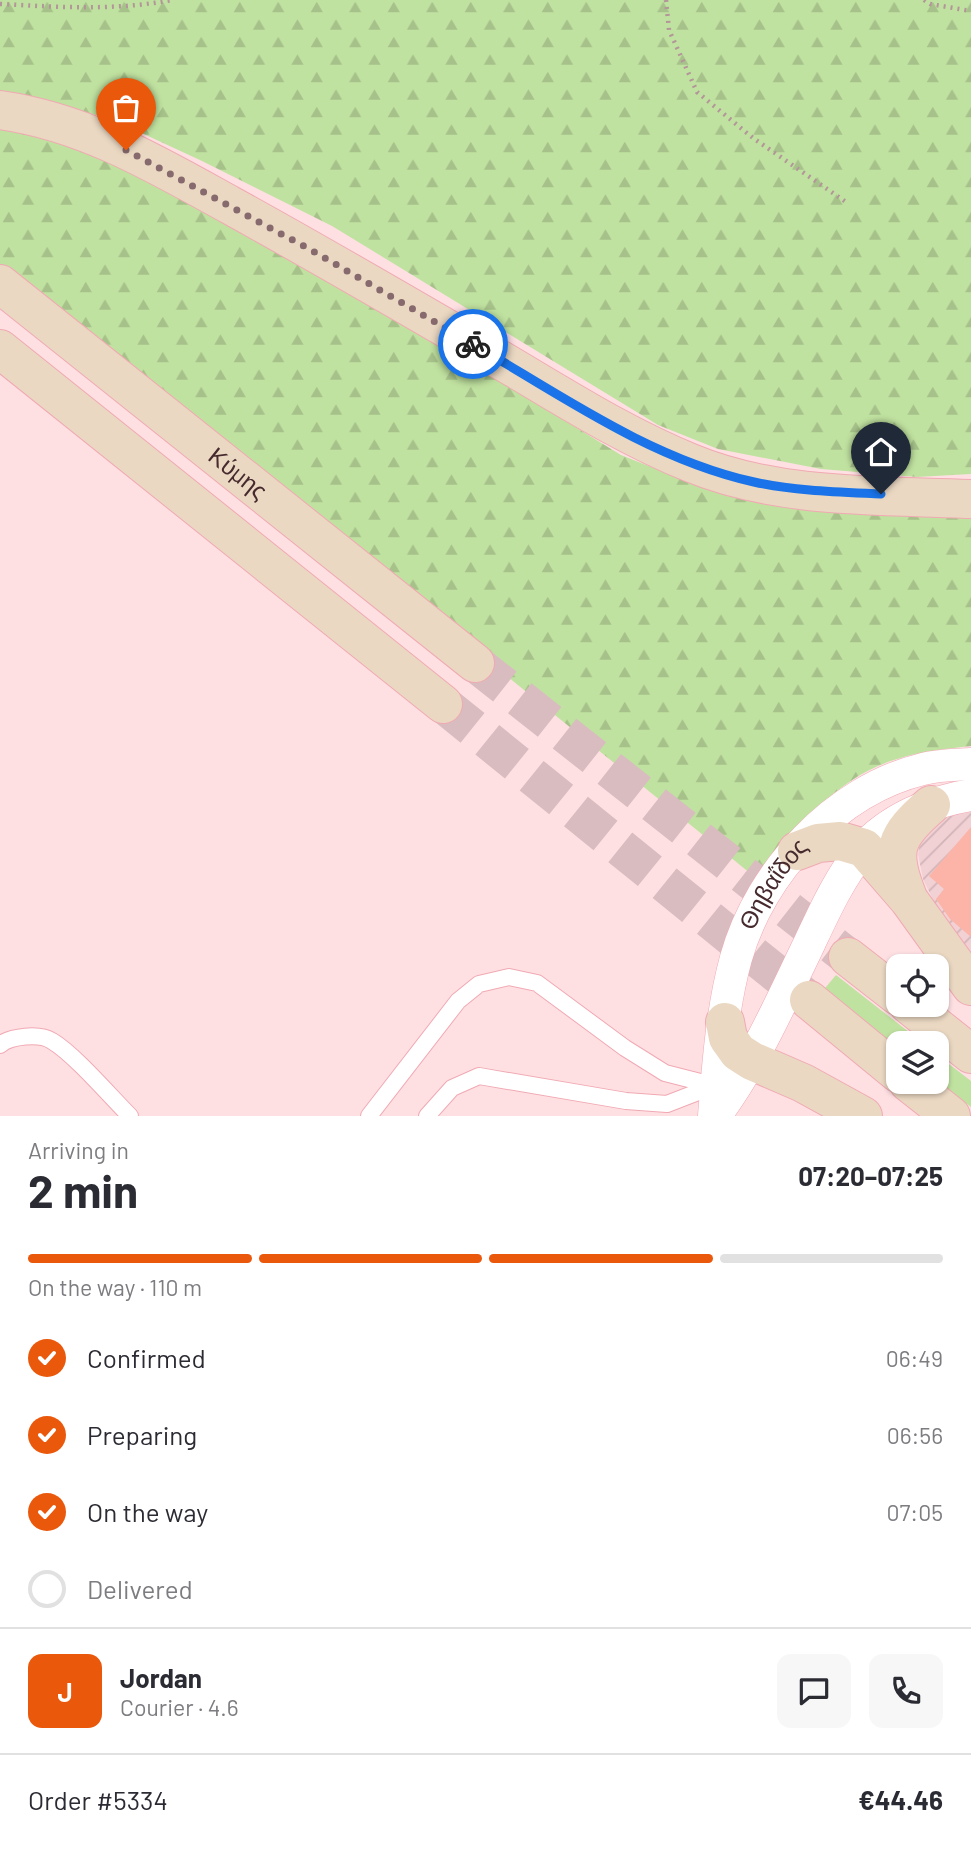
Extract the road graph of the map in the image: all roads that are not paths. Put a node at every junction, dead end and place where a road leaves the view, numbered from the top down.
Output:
1 (0, 110) edge
2 (0, 285) edge
3 (0, 349) edge
4 (971, 499) edge
5 (475, 663) tunnel mouth
6 (443, 704) tunnel mouth
7 (971, 764) edge
8 (971, 795) edge
9 (930, 805) junction
10 (864, 848) junction
11 (797, 851) junction
12 (909, 900) junction
13 (848, 957) tunnel mouth
14 (971, 986) edge
15 (886, 987) edge
16 (809, 1000) tunnel mouth
17 (924, 1017) edge
18 (725, 1022) joint
19 (0, 1045) edge
20 (971, 1054) edge
21 (886, 1063) edge
22 (726, 1094) edge
23 (923, 1094) edge
24 (130, 1116) edge
25 (369, 1116) edge
26 (427, 1116) edge
27 (863, 1116) edge
28 (951, 1116) edge

1 - 4 main road
2 - 5 main road, Κύμης
3 - 6 main road, Κύμης
7 - 11 street, Θηβαΐδος
8 - 9 street, Θηβαΐδος
9 - 10 street, Θηβαΐδος
9 - 12 main road
10 - 11 main road
10 - 12 main road
10 - 22 street, Θηβαΐδος
11 - 18 street, Θηβαΐδος
12 - 14 main road
13 - 15 main road
16 - 21 main road
17 - 20 main road
18 - 22 main road
19 - 24 lane
22 - 25 lane
22 - 26 lane
22 - 27 main road
23 - 28 main road

